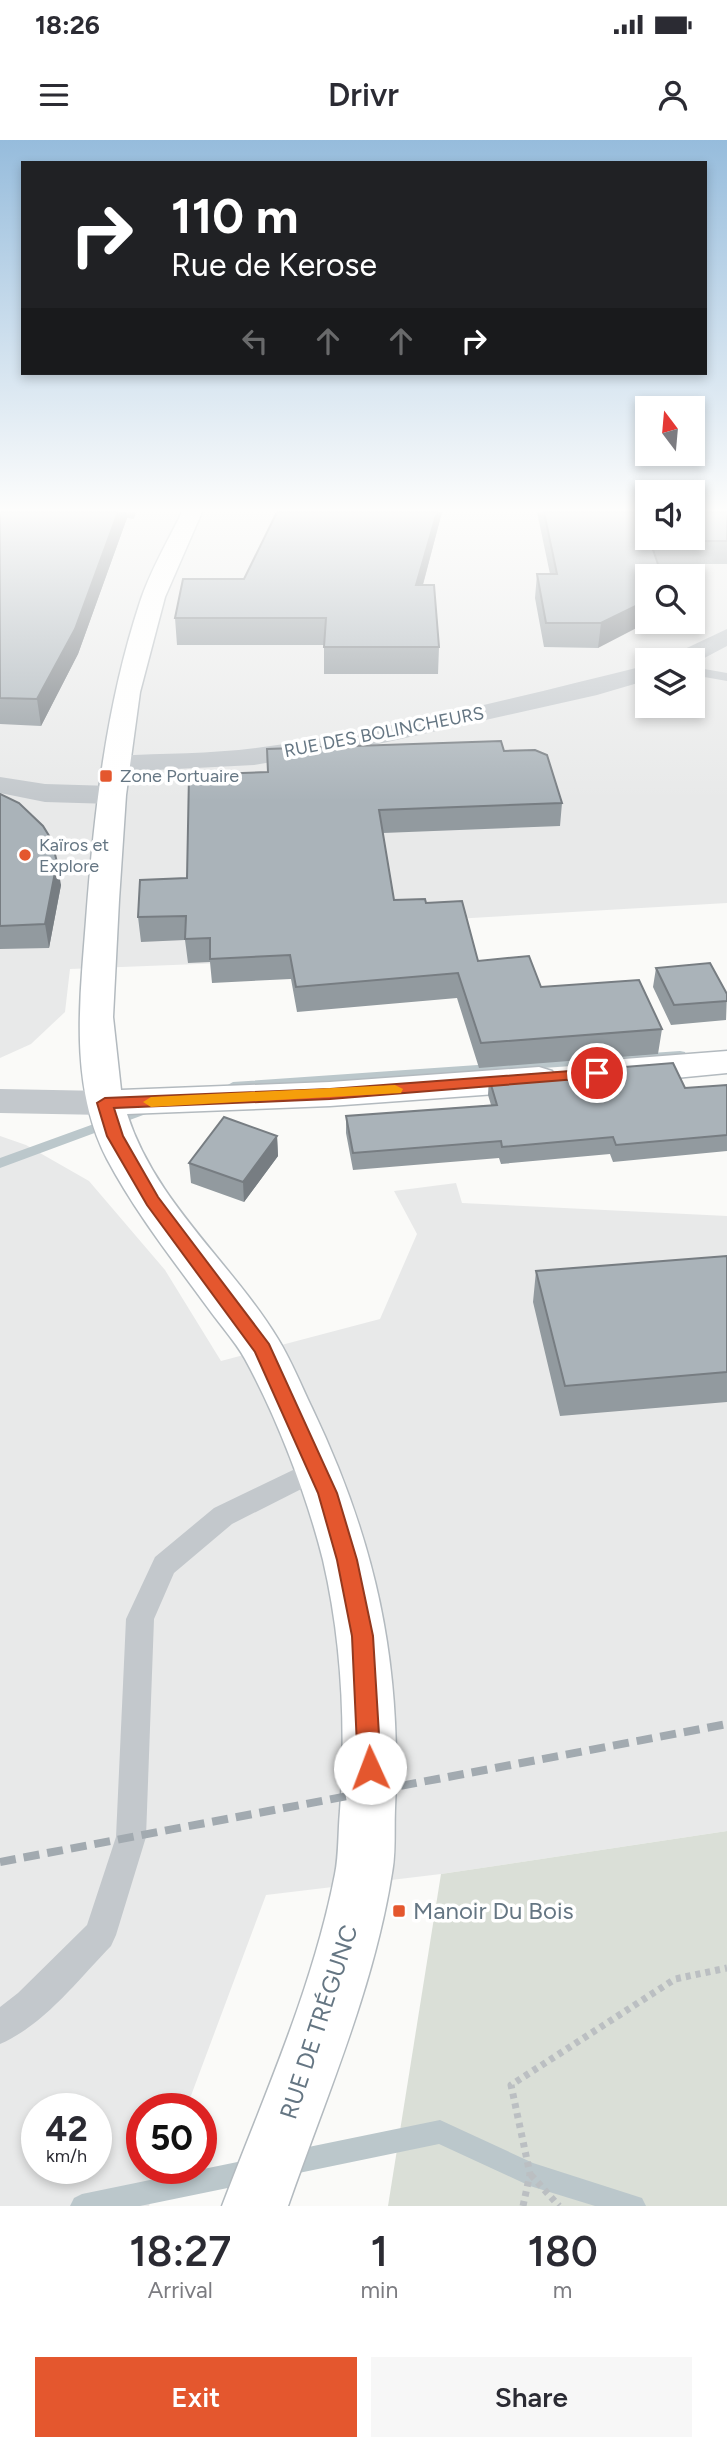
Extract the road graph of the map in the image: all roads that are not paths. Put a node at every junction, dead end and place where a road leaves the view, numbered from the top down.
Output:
1 (150, 608) edge
2 (727, 636) edge
3 (704, 648) edge
4 (705, 673) edge
5 (635, 676) edge
6 (727, 677) edge
7 (114, 780) junction
8 (0, 785) edge
9 (727, 1062) edge
10 (0, 1101) edge
11 (105, 1103) junction
12 (318, 1469) junction
13 (0, 2028) edge
14 (255, 2206) edge

1 - 7 main road, RUE DE TRÉGUNC
2 - 3 street
4 - 6 lane
5 - 7 street, RUE DES BOLINCHEURS
7 - 8 street, RUE DES BOLINCHEURS
7 - 11 main road, RUE DE TRÉGUNC
9 - 11 main road
10 - 11 street
11 - 12 main road, RUE DE TRÉGUNC
12 - 13 lane
12 - 14 main road, RUE DE TRÉGUNC

